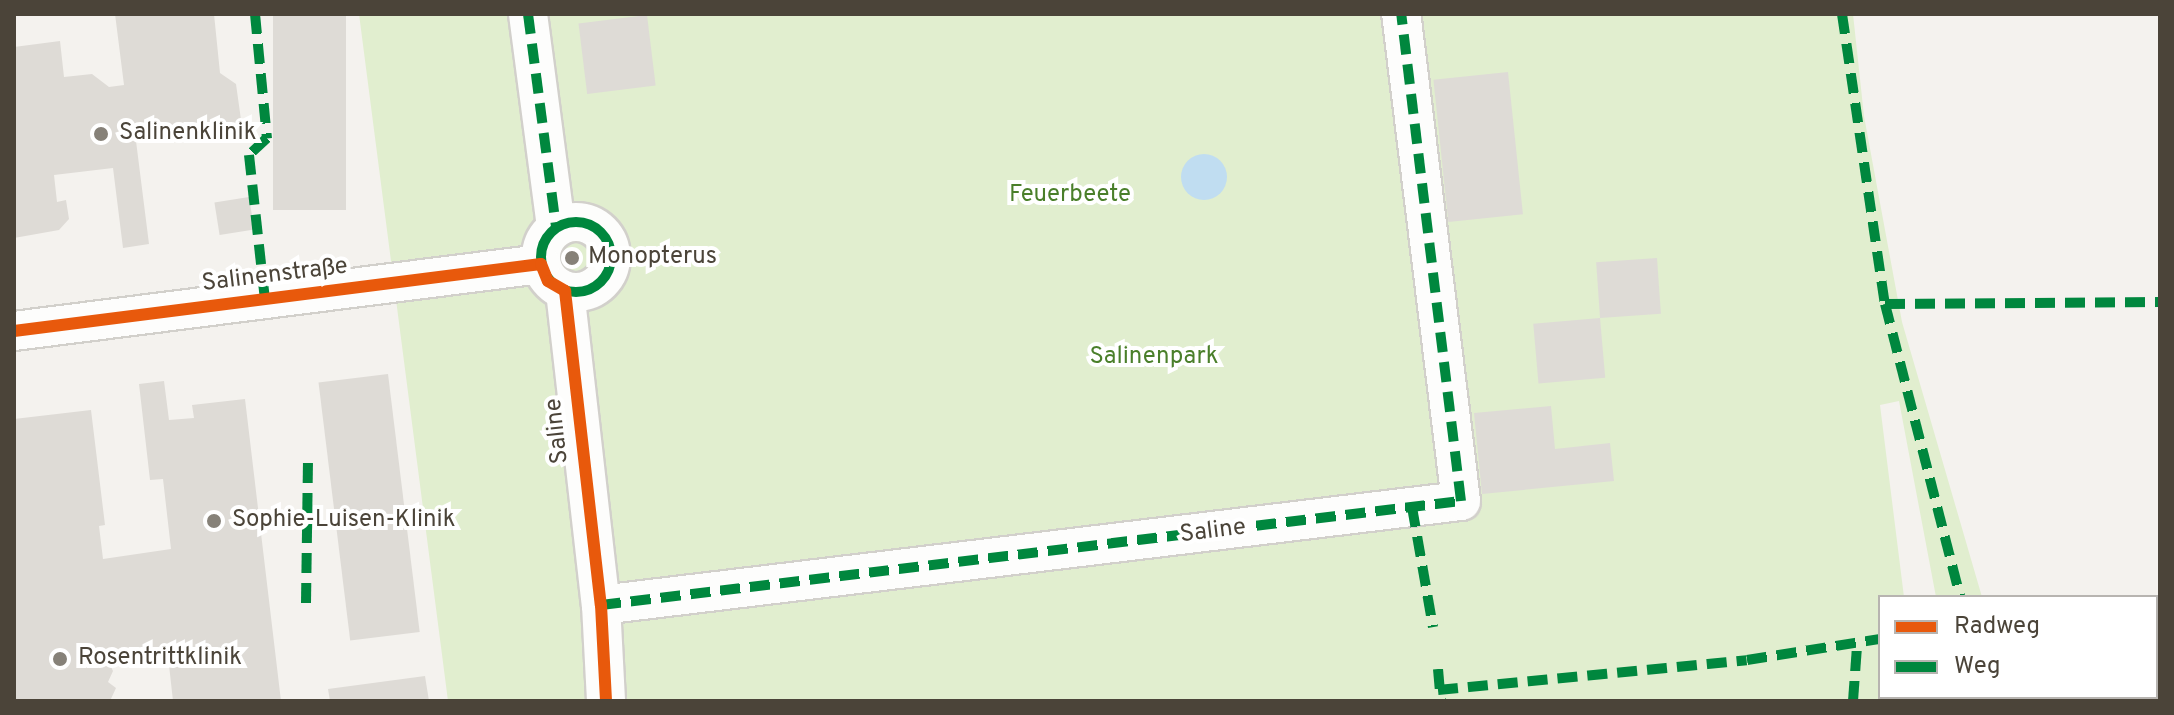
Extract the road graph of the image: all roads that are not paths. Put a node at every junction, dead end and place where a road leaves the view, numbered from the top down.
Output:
1 (528, 14) edge
2 (1401, 14) edge
3 (556, 226) junction
4 (553, 277) junction
5 (14, 331) edge
6 (601, 605) junction
7 (606, 701) edge

1 - 3 street
2 - 6 street, Saline
3 - 4 street, Saline
3 - 4 street
4 - 5 street, Salinenstraße
4 - 6 street, Saline
6 - 7 street

